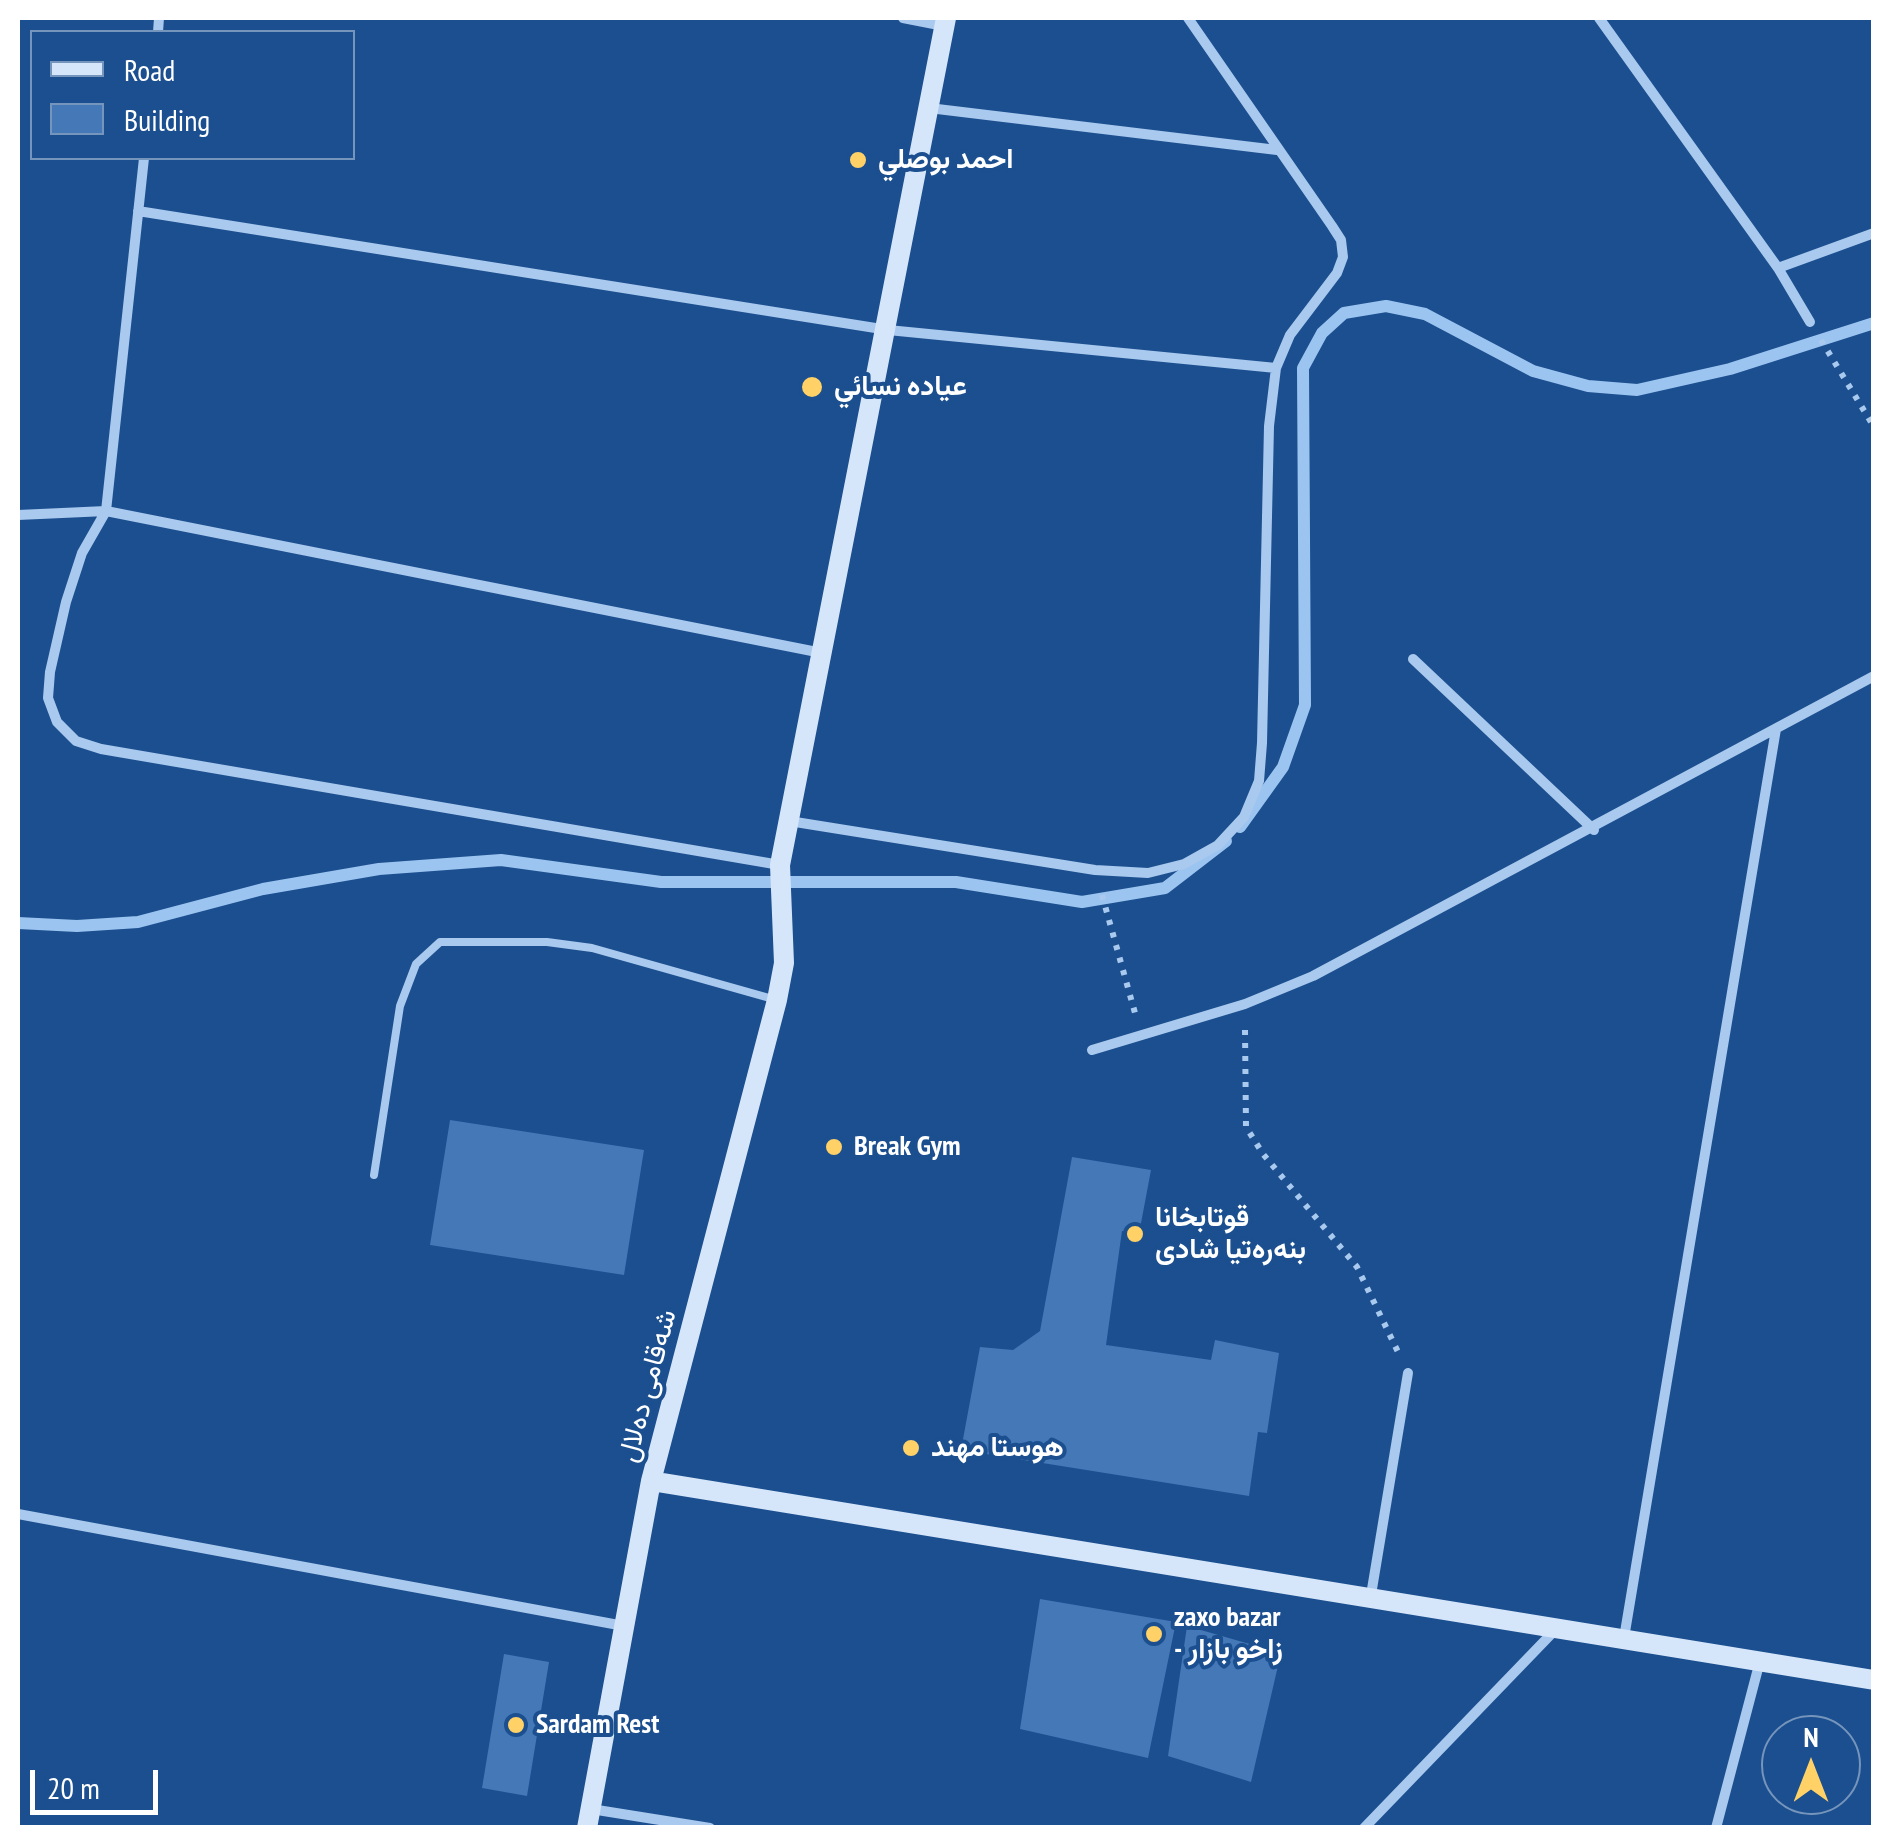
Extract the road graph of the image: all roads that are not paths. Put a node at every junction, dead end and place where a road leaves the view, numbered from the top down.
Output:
1 (903, 18) edge
2 (1188, 18) edge
3 (1599, 18) edge
4 (945, 22) edge
5 (929, 108) junction
6 (1277, 150) junction
7 (144, 160) edge
8 (138, 211) junction
9 (1874, 233) edge
10 (1778, 268) junction
11 (1810, 322) road end
12 (888, 330) junction
13 (1276, 368) junction
14 (106, 511) junction
15 (18, 515) edge
16 (823, 654) junction
17 (1413, 659) dead end
18 (1874, 676) edge
19 (1776, 729) junction
20 (789, 820) junction
21 (1594, 830) junction
22 (780, 865) junction
23 (777, 1000) junction
24 (1092, 1050) dead end
25 (374, 1175) dead end
26 (1408, 1374) road end
27 (651, 1482) junction
28 (18, 1514) edge
29 (1370, 1595) junction
30 (624, 1626) junction
31 (1559, 1627) junction
32 (1624, 1638) junction
33 (1760, 1660) junction
34 (1874, 1680) edge
35 (588, 1818) edge
36 (710, 1828) edge
37 (1364, 1828) edge
38 (1716, 1828) edge

1 - 4 street
2 - 6 street
3 - 10 street
4 - 5 main road, شەقامی دەلال
5 - 6 street
5 - 12 main road, شەقامی دەلال
6 - 13 street
7 - 8 street
8 - 12 street
8 - 14 street
9 - 10 street
10 - 11 street
12 - 13 street
12 - 16 main road, شەقامی دەلال
13 - 20 street
14 - 15 street
14 - 16 street
14 - 22 street
16 - 20 main road, شەقامی دەلال
17 - 21 street
18 - 19 street
19 - 21 street
19 - 32 street
20 - 22 main road, شەقامی دەلال
21 - 24 street
22 - 23 main road, شەقامی دەلال
23 - 25 lane
23 - 27 main road, شەقامی دەلال
26 - 29 street
27 - 29 main road
27 - 30 main road, شەقامی دەلال
28 - 30 street
29 - 31 main road
30 - 35 main road, شەقامی دەلال
31 - 32 main road
31 - 37 street
32 - 33 main road
33 - 34 main road
33 - 38 street
35 - 36 street

